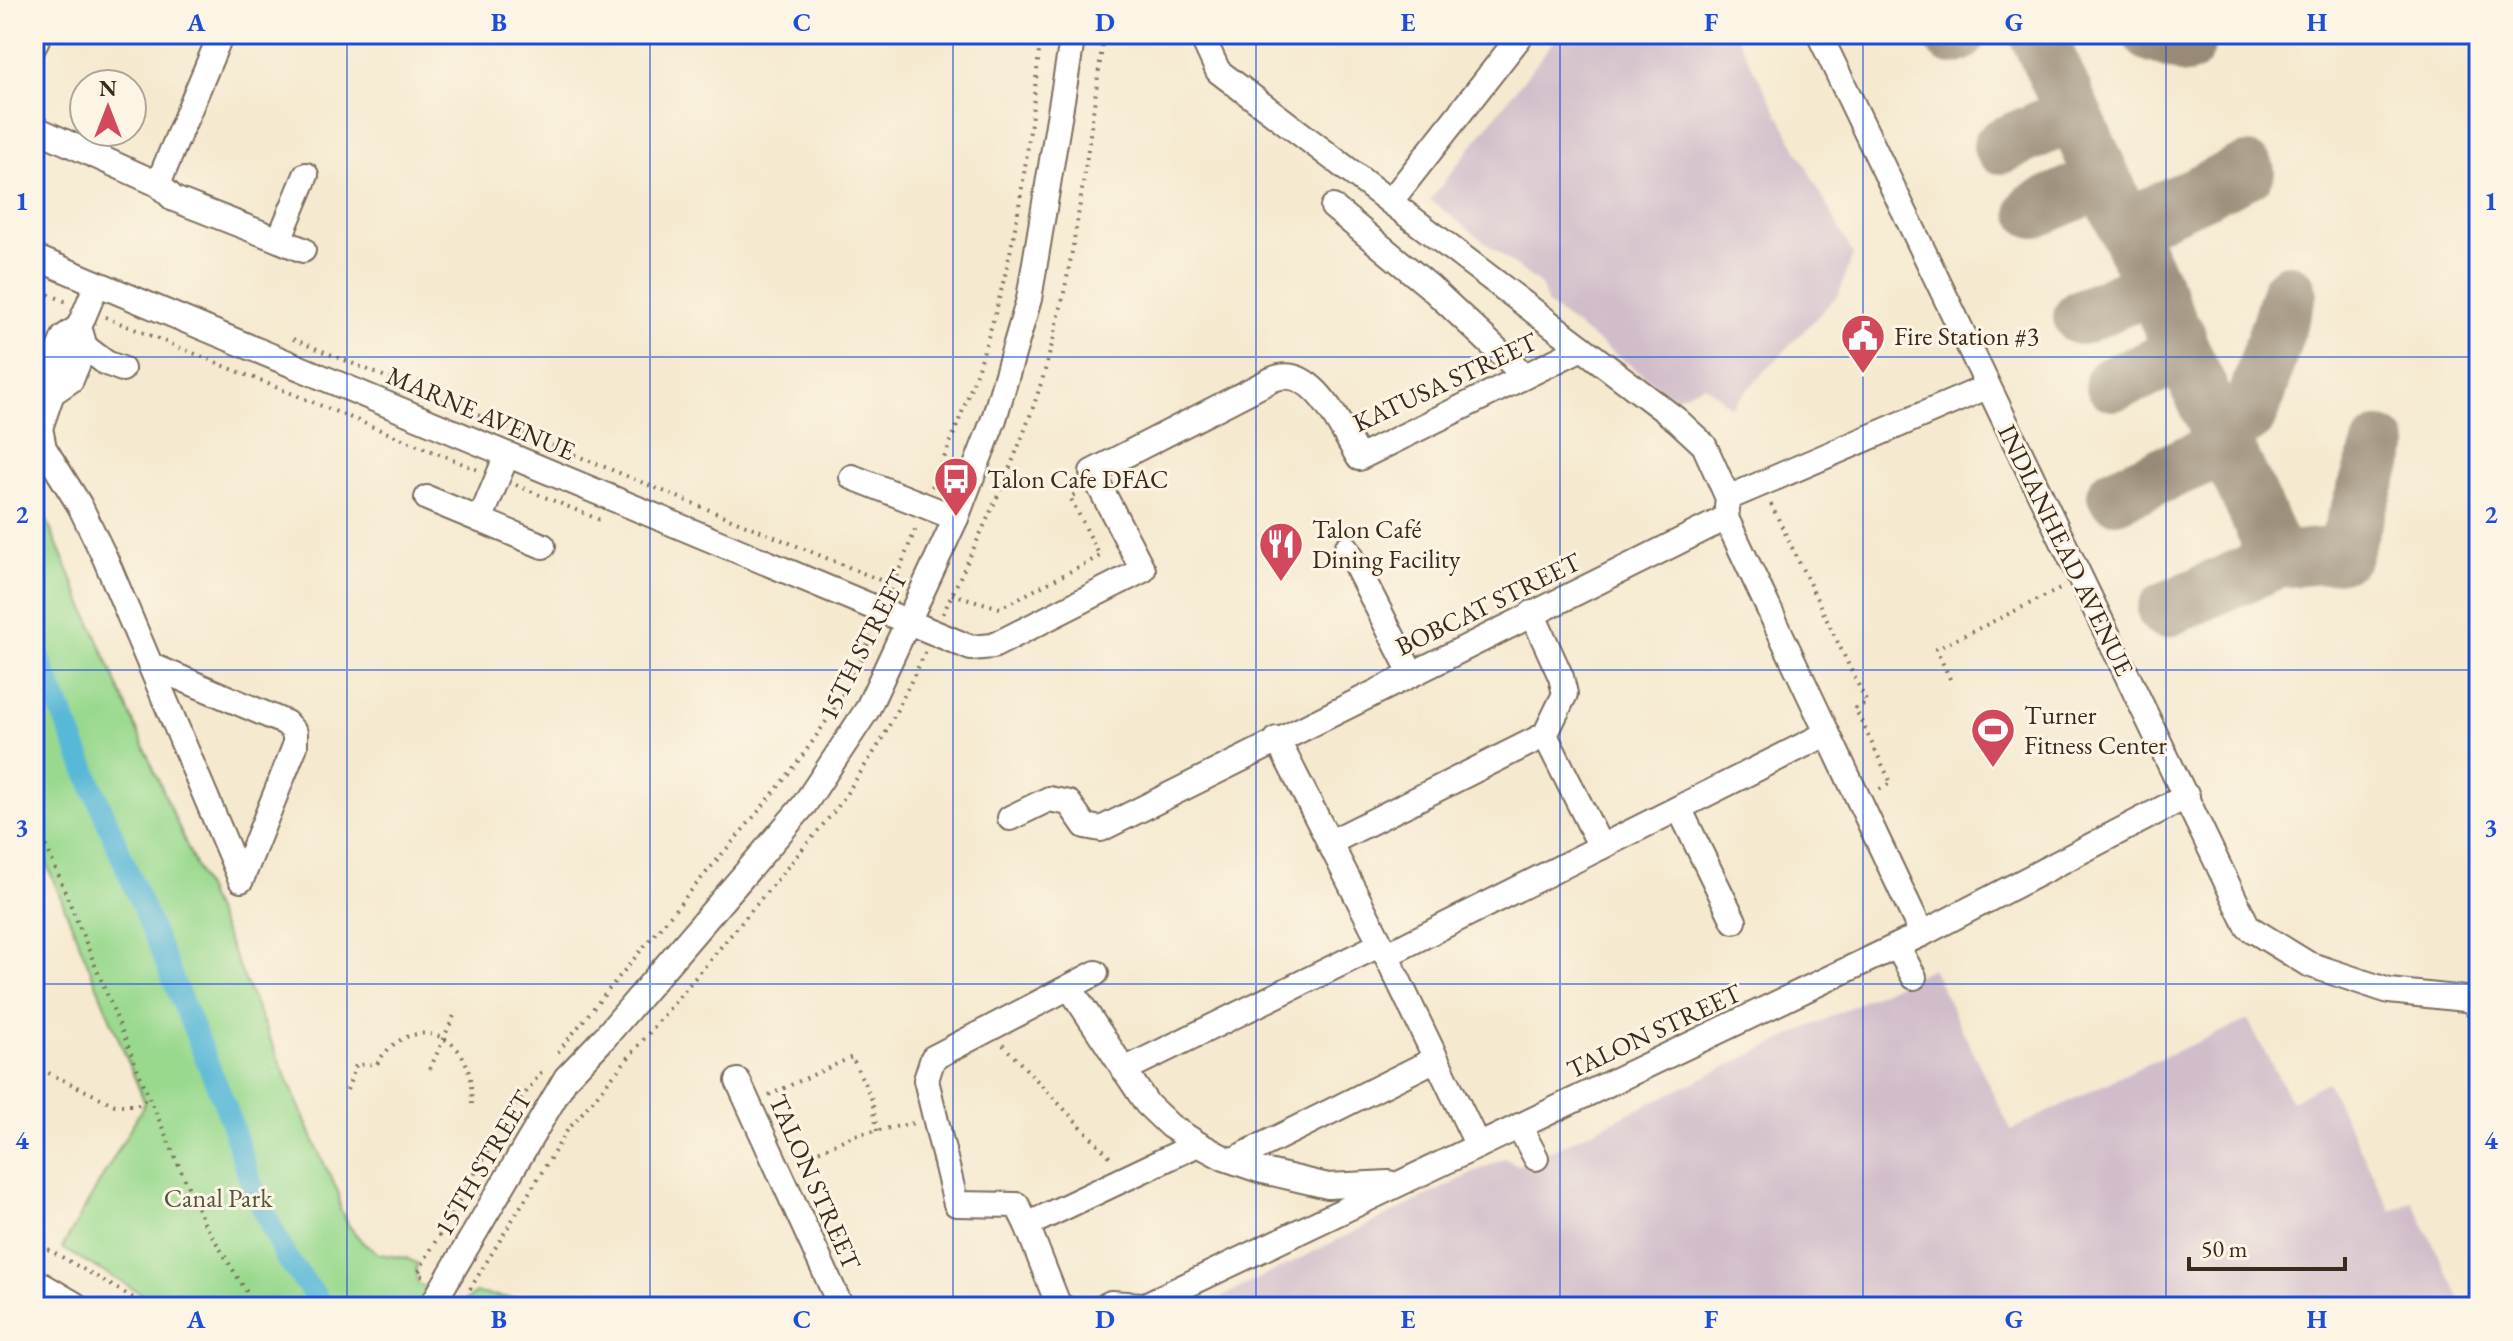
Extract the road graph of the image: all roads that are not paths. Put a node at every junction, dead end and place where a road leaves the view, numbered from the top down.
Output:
1 (39, 34) edge
2 (221, 34) edge
3 (1073, 34) edge
4 (1201, 34) edge
5 (1522, 34) edge
6 (1819, 34) edge
7 (34, 46) edge
8 (34, 128) edge
9 (68, 137) edge
10 (99, 148) edge
11 (306, 175) dead end
12 (158, 184) junction
13 (1390, 202) junction
14 (1333, 207) dead end
15 (279, 240) junction
16 (303, 250) dead end
17 (34, 257) edge
18 (97, 284) junction
19 (82, 337) junction
20 (1582, 348) junction
21 (122, 369) dead end
22 (1524, 375) junction
23 (1987, 387) junction
24 (507, 455) junction
25 (852, 477) dead end
26 (427, 498) dead end
27 (1727, 508) junction
28 (956, 518) junction
29 (480, 520) junction
30 (543, 546) dead end
31 (1347, 548) dead end
32 (1532, 613) junction
33 (907, 621) junction
34 (150, 665) junction
35 (1411, 673) junction
36 (1826, 734) junction
37 (1545, 735) junction
38 (1277, 739) junction
39 (2187, 796) junction
40 (1679, 808) junction
41 (1010, 818) dead end
42 (1329, 843) junction
43 (1601, 847) junction
44 (1734, 921) dead end
45 (1922, 934) junction
46 (1897, 946) junction
47 (1384, 949) junction
48 (1096, 973) dead end
49 (1914, 977) dead end
50 (1070, 988) junction
51 (2478, 1000) edge
52 (1436, 1059) junction
53 (1124, 1070) junction
54 (738, 1081) dead end
55 (1519, 1126) junction
56 (1198, 1144) junction
57 (1478, 1146) junction
58 (1536, 1158) dead end
59 (1233, 1160) junction
60 (1400, 1183) junction
61 (1027, 1225) junction
62 (34, 1284) edge
63 (434, 1300) edge
64 (1142, 1306) edge
65 (73, 1307) edge
66 (841, 1307) edge
67 (1063, 1307) edge
68 (1103, 1307) edge

1 - 7 street
2 - 12 street
3 - 28 street, 15TH STREET
4 - 13 street
5 - 13 street
6 - 23 street, INDIANHEAD AVENUE
8 - 9 street
10 - 12 street
11 - 15 street
12 - 15 street
13 - 20 street
14 - 22 street
15 - 16 street
17 - 18 street, MARNE AVENUE
18 - 19 street
18 - 24 street, MARNE AVENUE
19 - 21 street
19 - 34 street
20 - 22 street, KATUSA STREET
20 - 27 street
22 - 33 street, KATUSA STREET
23 - 27 street, BOBCAT STREET
23 - 39 street, INDIANHEAD AVENUE
24 - 29 street
24 - 33 street, MARNE AVENUE
25 - 28 street
26 - 29 street
27 - 32 street, BOBCAT STREET
27 - 36 street
28 - 33 street, 15TH STREET
29 - 30 street
31 - 35 street
32 - 35 street, BOBCAT STREET
32 - 37 street
33 - 63 street, 15TH STREET
34 - 34 street
35 - 38 street, BOBCAT STREET
36 - 40 street
36 - 45 street
37 - 42 street
37 - 43 street
38 - 41 street, BOBCAT STREET
38 - 42 street
39 - 45 street, TALON STREET
39 - 51 street, INDIANHEAD AVENUE
40 - 43 street
40 - 44 street
42 - 47 street
43 - 47 street
45 - 46 street, TALON STREET
46 - 49 street
46 - 55 street, TALON STREET
47 - 52 street
47 - 53 street
48 - 50 street
50 - 53 street
50 - 61 street
52 - 57 street
52 - 59 street
53 - 56 street
54 - 66 street, TALON STREET
55 - 57 street, TALON STREET
55 - 58 street
56 - 59 street
56 - 61 street
57 - 60 street, TALON STREET
59 - 60 street
60 - 64 street, TALON STREET
61 - 67 street
62 - 65 main road
64 - 68 street

